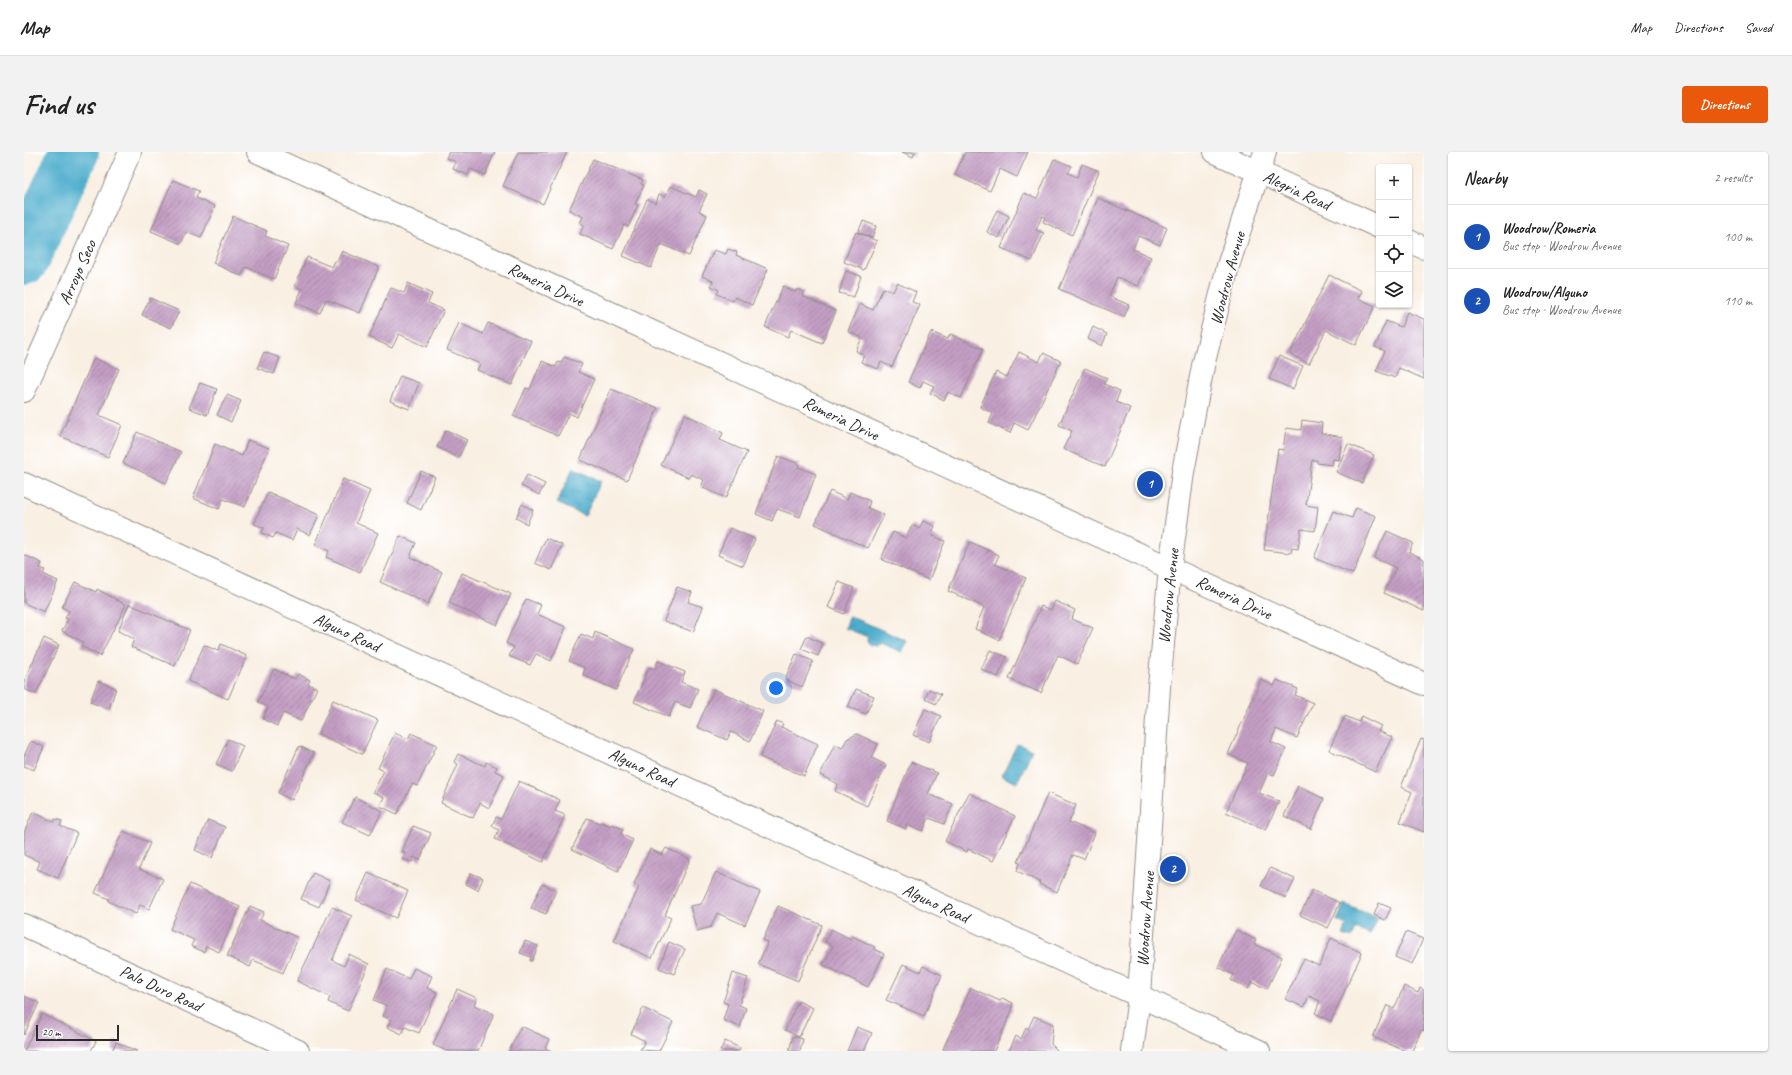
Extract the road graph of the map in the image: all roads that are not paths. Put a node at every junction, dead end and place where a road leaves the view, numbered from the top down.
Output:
1 (130, 152) edge
2 (258, 152) edge
3 (1215, 152) edge
4 (1262, 162) edge
5 (1376, 225) edge
6 (1412, 242) edge
7 (1424, 248) edge
8 (24, 391) edge
9 (24, 484) edge
10 (1170, 568) junction
11 (1424, 684) edge
12 (24, 925) edge
13 (1139, 996) junction
14 (298, 1051) edge
15 (1132, 1051) edge
16 (1259, 1051) edge

1 - 8 street, Arroyo Seco
2 - 10 street, Romeria Drive
3 - 4 street, Alegria Road
4 - 5 street, Alegria Road
4 - 10 street, Woodrow Avenue
6 - 7 street
9 - 13 street, Alguno Road
10 - 11 street, Romeria Drive
10 - 13 street, Woodrow Avenue
12 - 14 street, Palo Duro Road
13 - 15 street, Woodrow Avenue
13 - 16 street, Alguno Road

